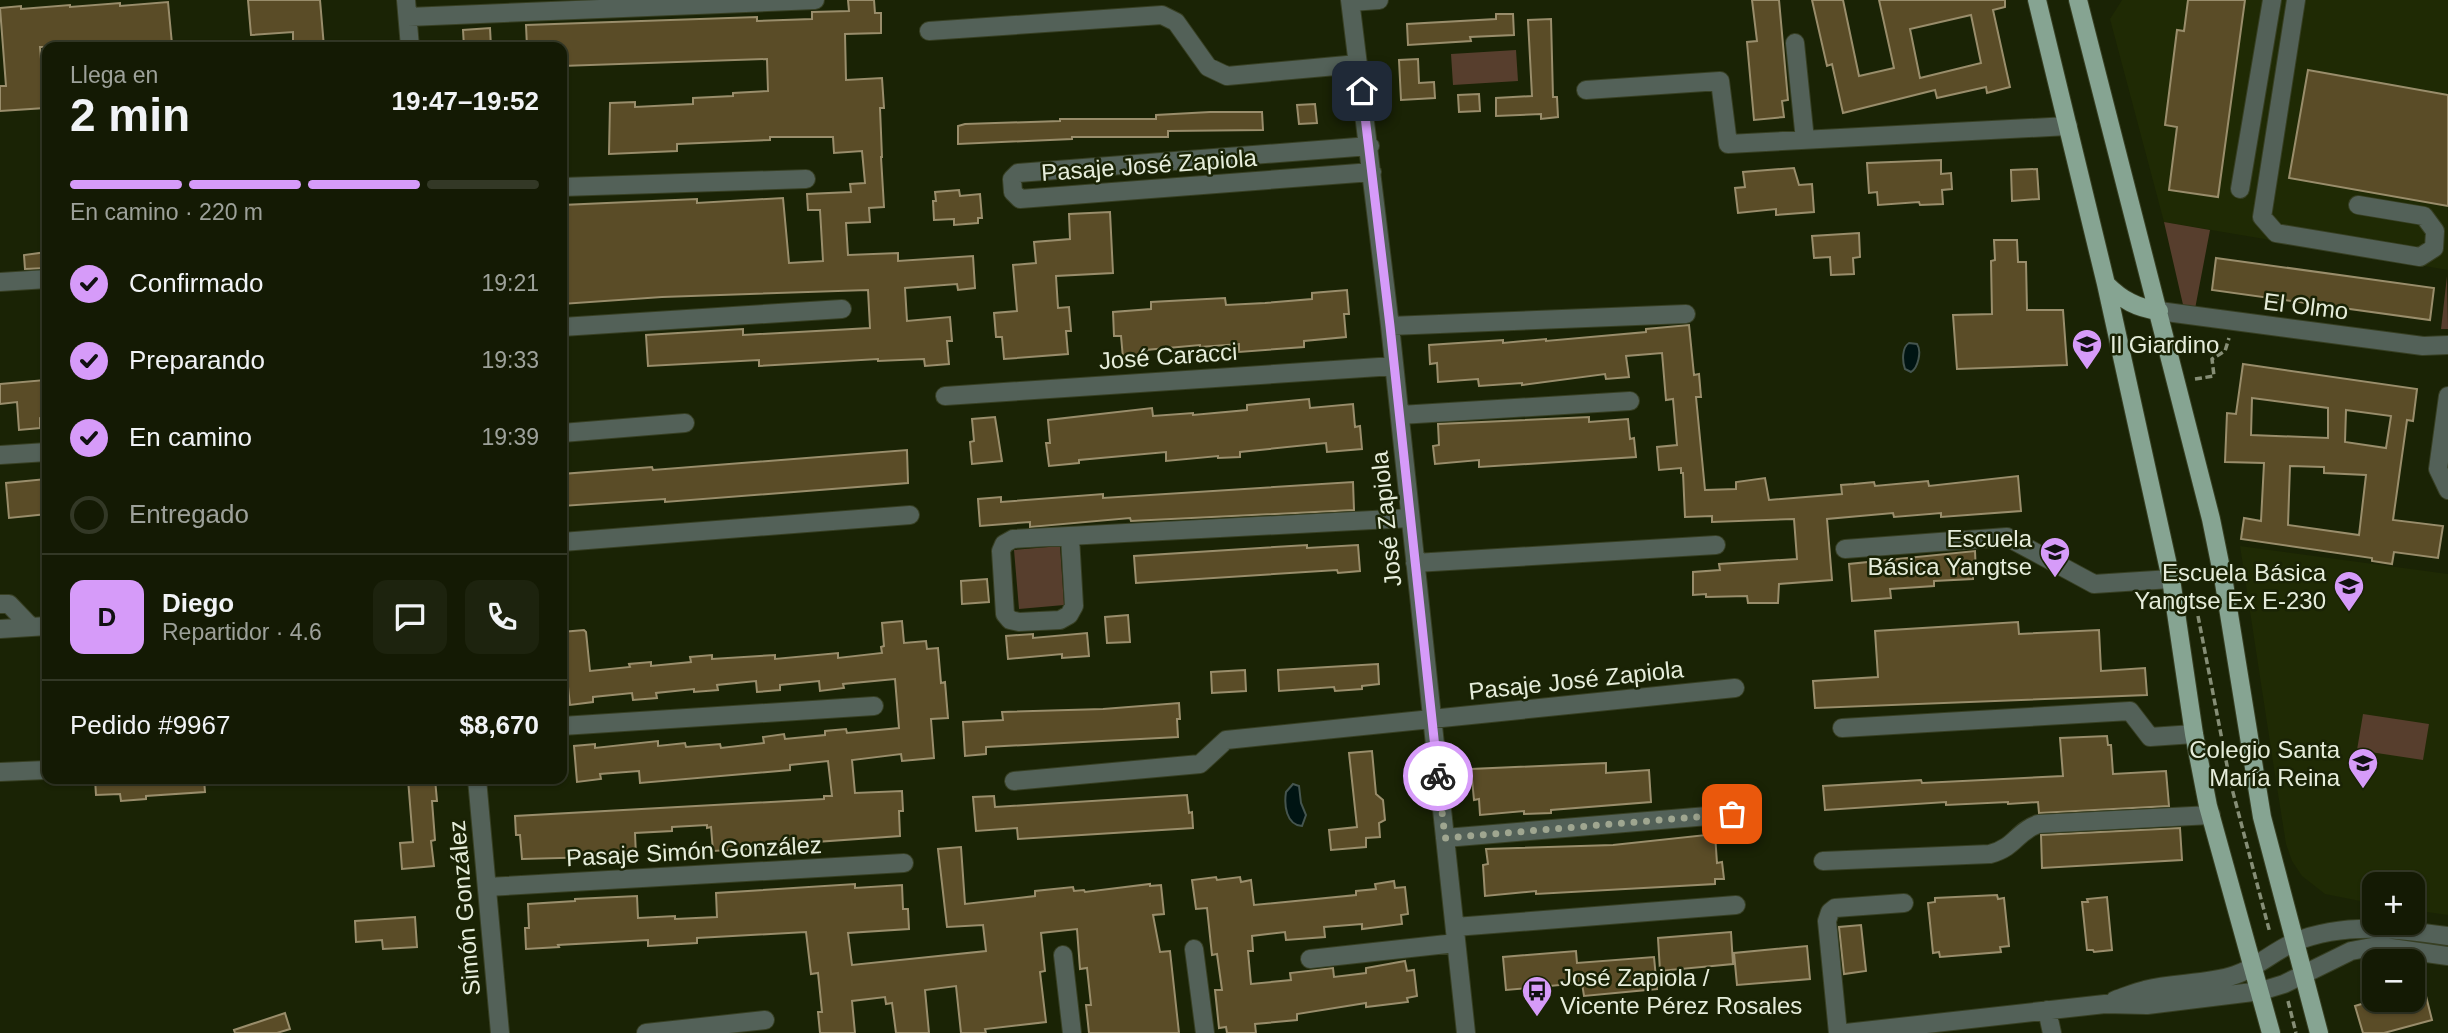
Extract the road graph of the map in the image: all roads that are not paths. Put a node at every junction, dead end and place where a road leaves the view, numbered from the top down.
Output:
1 (815, 0) edge
2 (1379, 0) edge
3 (2037, 0) edge
4 (2078, 0) edge
5 (2272, 0) edge
6 (2296, 0) edge
7 (1350, 1) edge
8 (407, 8) edge
9 (929, 31) dead end
10 (410, 42) edge
11 (1795, 43) dead end
12 (1359, 64) junction
13 (1586, 90) dead end
14 (2068, 126) junction
15 (1805, 140) junction
16 (1370, 146) junction
17 (1372, 172) junction
18 (806, 179) dead end
19 (567, 187) edge
20 (2240, 190) dead end
21 (2358, 205) dead end
22 (42, 279) edge
23 (0, 282) edge
24 (2106, 285) junction
25 (842, 309) dead end
26 (2159, 311) junction
27 (1686, 314) dead end
28 (1390, 326) junction
29 (567, 327) edge
30 (2448, 345) edge
31 (1394, 366) junction
32 (944, 396) dead end
33 (2448, 396) edge
34 (1630, 401) dead end
35 (1400, 415) junction
36 (685, 424) dead end
37 (567, 433) edge
38 (42, 452) edge
39 (0, 455) edge
40 (2448, 490) edge
41 (910, 515) dead end
42 (1410, 518) junction
43 (1070, 537) junction
44 (567, 542) edge
45 (1716, 545) dead end
46 (1844, 549) dead end
47 (1415, 563) junction
48 (2171, 579) junction
49 (0, 604) edge
50 (39, 627) edge
51 (0, 629) edge
52 (1734, 688) dead end
53 (874, 706) dead end
54 (1432, 719) junction
55 (567, 726) edge
56 (1842, 728) dead end
57 (2194, 734) junction
58 (42, 770) edge
59 (0, 772) edge
60 (1014, 781) dead end
61 (477, 784) edge
62 (1732, 814) dead end
63 (2211, 816) junction
64 (1445, 838) junction
65 (1823, 861) dead end
66 (904, 863) dead end
67 (487, 887) junction
68 (1904, 903) dead end
69 (1736, 905) dead end
70 (1455, 935) junction
71 (2448, 936) edge
72 (2296, 941) junction
73 (1194, 949) dead end
74 (1063, 955) dead end
75 (2448, 956) edge
76 (1310, 959) dead end
77 (2254, 968) junction
78 (2305, 974) junction
79 (2261, 991) junction
80 (2105, 1004) junction
81 (2047, 1010) junction
82 (765, 1020) dead end
83 (500, 1033) edge
84 (646, 1033) edge
85 (1072, 1033) edge
86 (1205, 1033) edge
87 (1466, 1033) edge
88 (1838, 1033) edge
89 (1846, 1033) edge
90 (2052, 1033) edge
91 (2272, 1033) edge
92 (2319, 1033) edge

1 - 8 street
2 - 7 street
3 - 14 main road
4 - 26 main road
5 - 20 street
6 - 21 street
7 - 12 street, José Zapiola
8 - 10 street
9 - 12 street
11 - 15 street
12 - 16 street, José Zapiola
13 - 15 street
14 - 15 street
14 - 24 main road
16 - 17 street, José Zapiola
16 - 17 street, Pasaje José Zapiola
17 - 28 street, José Zapiola
18 - 19 street
22 - 23 street
24 - 26 main road
24 - 48 main road
25 - 29 street
26 - 30 street, El Olmo
26 - 72 main road
27 - 28 street
28 - 31 street, José Zapiola
31 - 32 street, José Caracci
31 - 35 street, José Zapiola
33 - 40 street
34 - 35 street
35 - 42 street, José Zapiola
36 - 37 street
38 - 39 street
41 - 44 street
42 - 43 street
42 - 47 street, José Zapiola
43 - 43 street
45 - 47 street
46 - 48 street
47 - 54 street, José Zapiola
48 - 57 main road
49 - 50 street
50 - 51 street
52 - 54 street, Pasaje José Zapiola
53 - 55 street
54 - 60 street, Pasaje José Zapiola
54 - 64 street, José Zapiola
56 - 57 street
57 - 63 main road
58 - 59 street
61 - 67 street, Simón González
62 - 64 street
63 - 65 street
63 - 77 main road
64 - 70 street, José Zapiola
66 - 67 street, Pasaje Simón González
67 - 83 street, Simón González
68 - 88 street
69 - 70 street
70 - 76 street
70 - 87 street, José Zapiola
71 - 72 street
72 - 77 street
72 - 78 main road
73 - 86 street
74 - 85 street
75 - 78 street
77 - 79 main road
77 - 80 street
78 - 79 street
78 - 92 main road
79 - 80 street
79 - 91 main road
80 - 81 street
81 - 89 street
81 - 90 street
82 - 84 street

